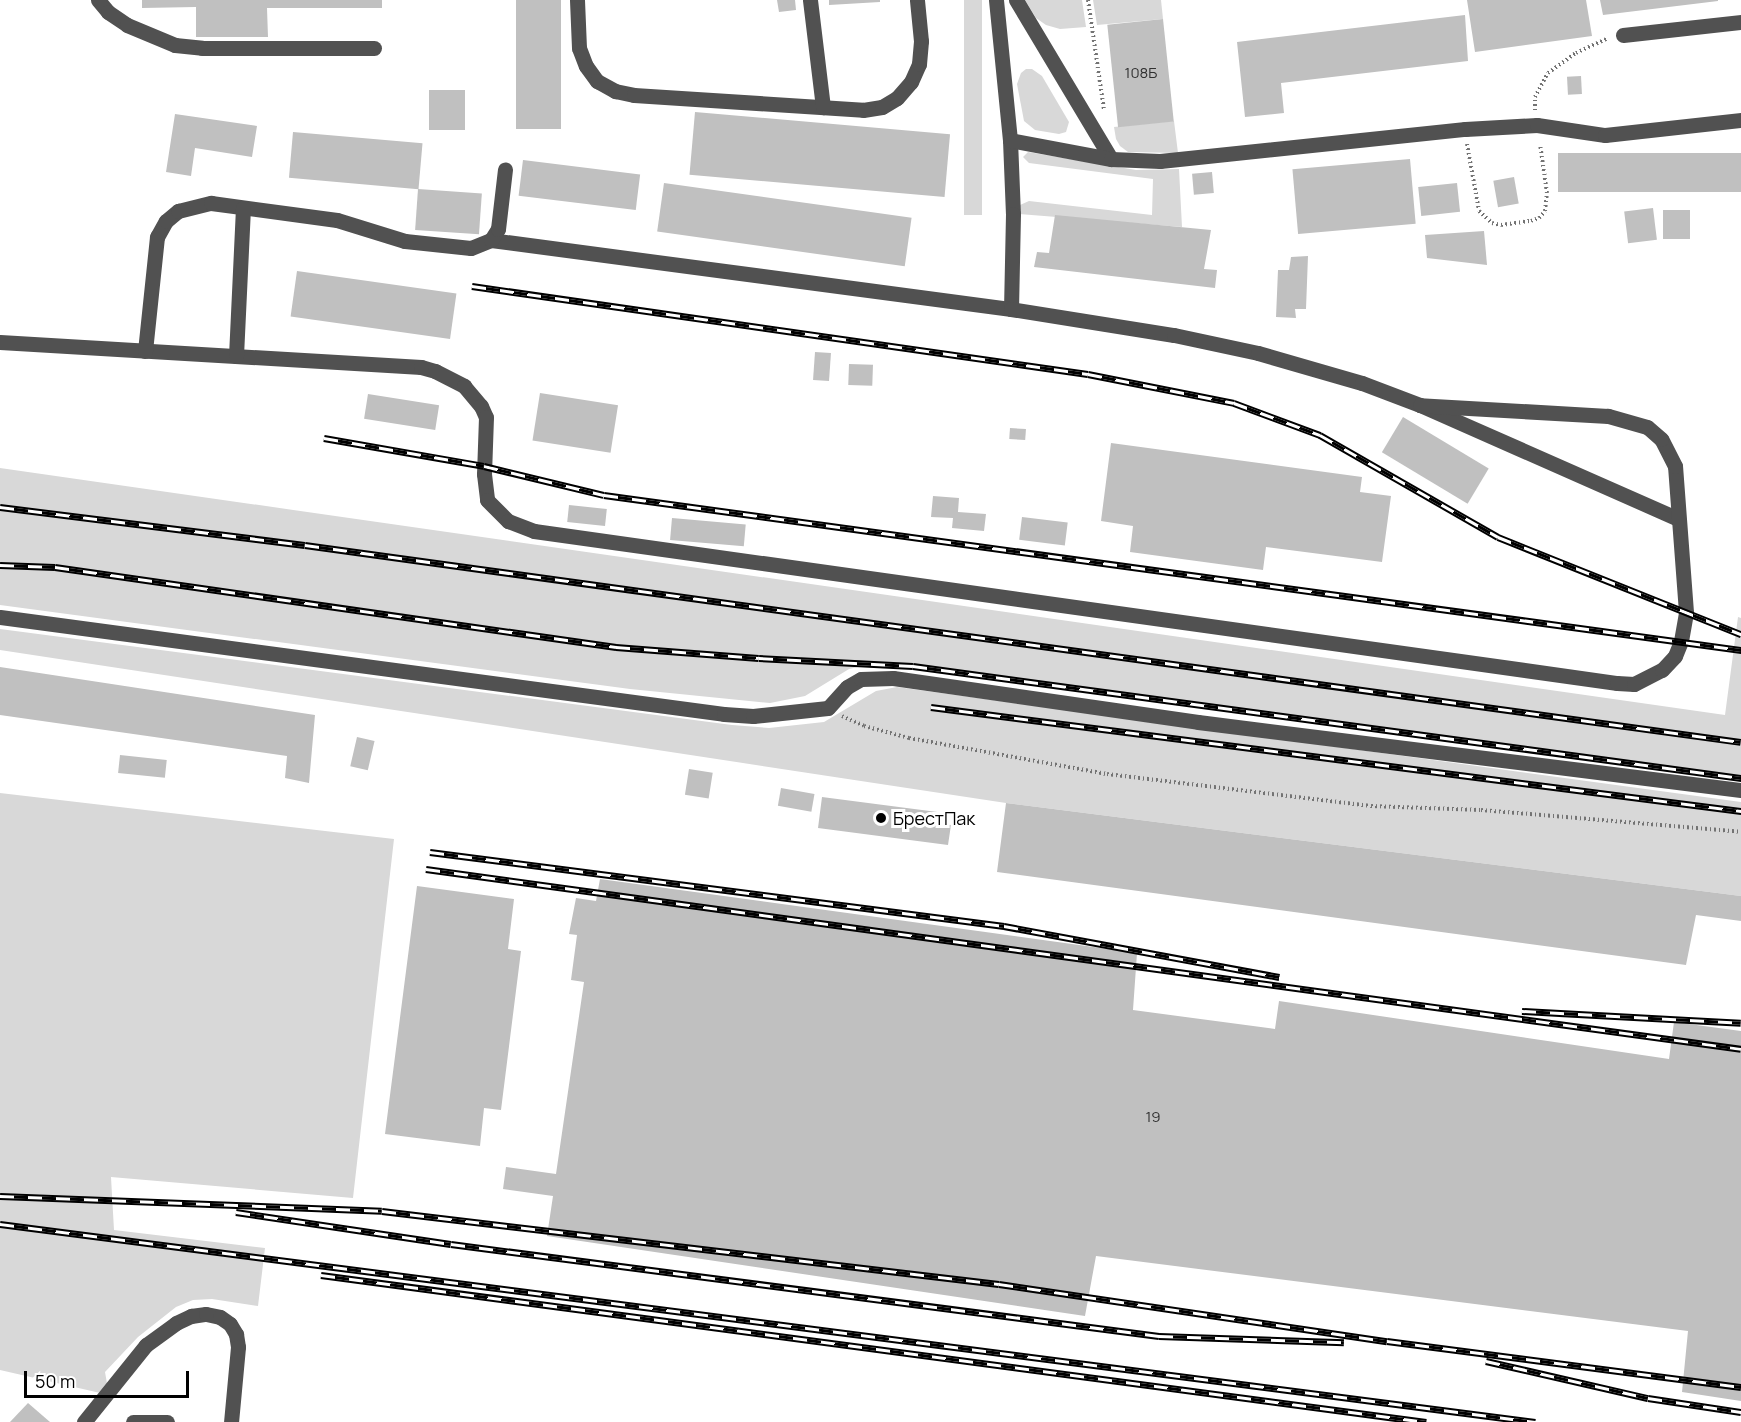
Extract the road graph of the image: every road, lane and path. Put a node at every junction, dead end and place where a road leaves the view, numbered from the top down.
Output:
1 (98, 0) edge
2 (577, 0) edge
3 (810, 0) edge
4 (917, 0) edge
5 (996, 0) edge
6 (1016, 0) edge
7 (1088, 0) edge
8 (1741, 22) edge
9 (1623, 35) joint
10 (374, 48) dead end
11 (823, 107) junction
12 (1105, 113) dead end
13 (1741, 120) edge
14 (1537, 125) junction
15 (1465, 129) junction
16 (1010, 140) junction
17 (1111, 159) junction
18 (505, 169) dead end
19 (243, 208) junction
20 (491, 240) junction
21 (1011, 309) junction
22 (0, 342) edge
23 (145, 351) junction
24 (236, 356) junction
25 (1420, 405) junction
26 (1678, 519) junction
27 (0, 617) edge
28 (828, 708) junction
29 (1741, 790) edge
30 (1741, 832) edge
31 (84, 1422) edge
32 (133, 1422) edge
33 (167, 1422) edge
34 (231, 1422) edge

1 - 10 street
2 - 11 street
3 - 11 street
4 - 11 street
5 - 16 street
6 - 17 street
7 - 12 path
8 - 9 street
9 - 14 path
13 - 14 street
14 - 15 street
14 - 15 path
15 - 17 street
16 - 17 street
16 - 21 street
18 - 20 street
19 - 20 street
19 - 23 street
19 - 24 street
20 - 21 street
21 - 25 street
22 - 23 street
23 - 24 street
24 - 26 street
25 - 26 street
25 - 26 street
27 - 28 street
28 - 29 street
28 - 30 path
31 - 34 street
32 - 33 street

